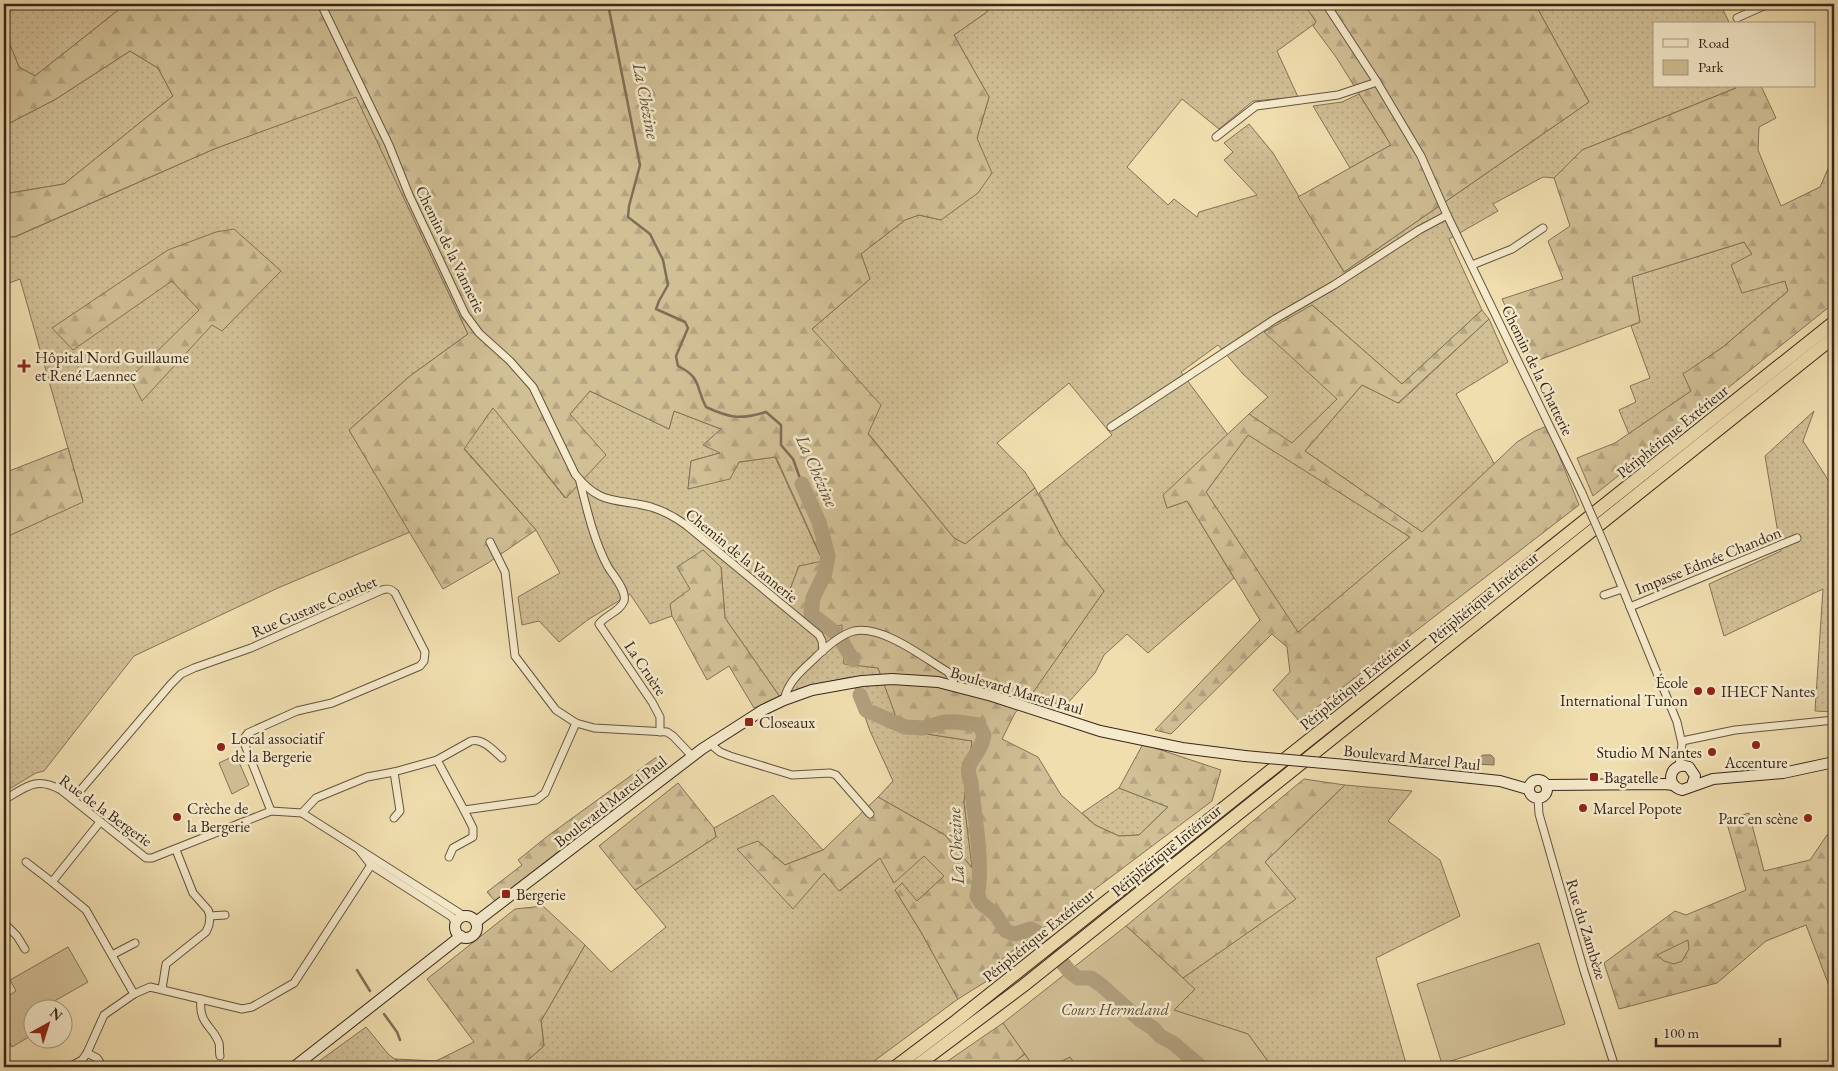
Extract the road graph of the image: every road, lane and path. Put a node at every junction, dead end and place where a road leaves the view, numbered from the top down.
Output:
1 (321, 4) edge
2 (1326, 4) edge
3 (1768, 4) edge
4 (1737, 18) dead end
5 (1377, 82) junction
6 (1216, 137) dead end
7 (1448, 215) junction
8 (1543, 228) dead end
9 (1472, 265) junction
10 (1834, 322) edge
11 (1834, 337) edge
12 (1111, 427) dead end
13 (579, 480) junction
14 (1796, 538) dead end
15 (490, 542) dead end
16 (1622, 588) junction
17 (1604, 595) dead end
18 (1630, 607) junction
19 (823, 651) junction
20 (954, 686) junction
21 (784, 700) junction
22 (1834, 720) edge
23 (576, 723) junction
24 (660, 732) junction
25 (1682, 741) junction
26 (709, 743) junction
27 (692, 756) junction
28 (502, 758) dead end
29 (437, 760) junction
30 (1834, 762) edge
31 (1679, 766) junction
32 (394, 772) junction
33 (1693, 781) junction
34 (1546, 785) junction
35 (1673, 785) junction
36 (1528, 789) junction
37 (1538, 798) junction
38 (73, 799) junction
39 (4, 800) edge
40 (464, 810) junction
41 (271, 811) junction
42 (302, 813) junction
43 (870, 814) dead end
44 (394, 818) dead end
45 (100, 822) junction
46 (357, 847) junction
47 (176, 850) junction
48 (449, 857) dead end
49 (26, 862) dead end
50 (371, 865) junction
51 (52, 882) junction
52 (225, 915) dead end
53 (210, 916) junction
54 (460, 920) junction
55 (476, 922) junction
56 (4, 926) edge
57 (461, 936) junction
58 (135, 943) dead end
59 (25, 949) dead end
60 (112, 955) junction
61 (162, 989) junction
62 (134, 994) junction
63 (201, 999) junction
64 (87, 1052) junction
65 (220, 1056) dead end
66 (69, 1067) edge
67 (103, 1067) edge
68 (294, 1067) edge
69 (894, 1067) edge
70 (916, 1067) edge
71 (1615, 1067) edge

1 - 13 street, Chemin de la Vannerie
2 - 5 street, Chemin de la Chatterie
3 - 4 street
5 - 6 street
5 - 7 street, Chemin de la Chatterie
7 - 9 street, Chemin de la Chatterie
7 - 12 street
8 - 9 street
9 - 16 street, Chemin de la Chatterie, bridge
10 - 69 highway, Périphérique Extérieur
11 - 70 highway, Périphérique Intérieur
13 - 19 street, Chemin de la Vannerie
13 - 24 street, La Cruère
14 - 18 street, Impasse Edmée Chandon
15 - 23 street
16 - 17 street
16 - 18 street, Chemin de la Chatterie
18 - 25 street, Chemin de la Chatterie
19 - 20 street
19 - 21 street
20 - 21 street, Boulevard Marcel Paul
20 - 36 street, Boulevard Marcel Paul, bridge
21 - 26 street, Boulevard Marcel Paul
22 - 25 street
23 - 24 street
23 - 40 street
24 - 27 street
25 - 31 street, Chemin de la Chatterie
26 - 27 street, Boulevard Marcel Paul
26 - 43 street
27 - 55 street, Boulevard Marcel Paul
28 - 29 street
29 - 32 street
29 - 40 street
30 - 33 street
31 - 33 street
31 - 35 street
32 - 42 street
32 - 44 street
33 - 35 street
34 - 35 street
34 - 36 street
34 - 37 street
36 - 37 street
37 - 71 street, Rue du Zambèze
38 - 39 street, Rue de la Bergerie
38 - 41 street, Rue Gustave Courbet
38 - 45 street, Rue de la Bergerie
40 - 48 street
41 - 42 street, Rue de la Bergerie
41 - 47 street, Rue de la Bergerie
42 - 46 street, Rue de la Bergerie
45 - 47 street, Rue de la Bergerie
45 - 51 street
46 - 50 street, Rue de la Bergerie
46 - 54 street, Rue de la Bergerie
47 - 53 street
49 - 51 street
50 - 54 street, Rue de la Bergerie
50 - 63 street
51 - 60 street
52 - 53 street
53 - 61 street
54 - 55 street
54 - 57 street
55 - 57 street
56 - 59 street
57 - 68 street
58 - 60 street
60 - 62 street
61 - 62 street
61 - 63 street
62 - 64 street
63 - 65 street
64 - 66 street
64 - 67 street

